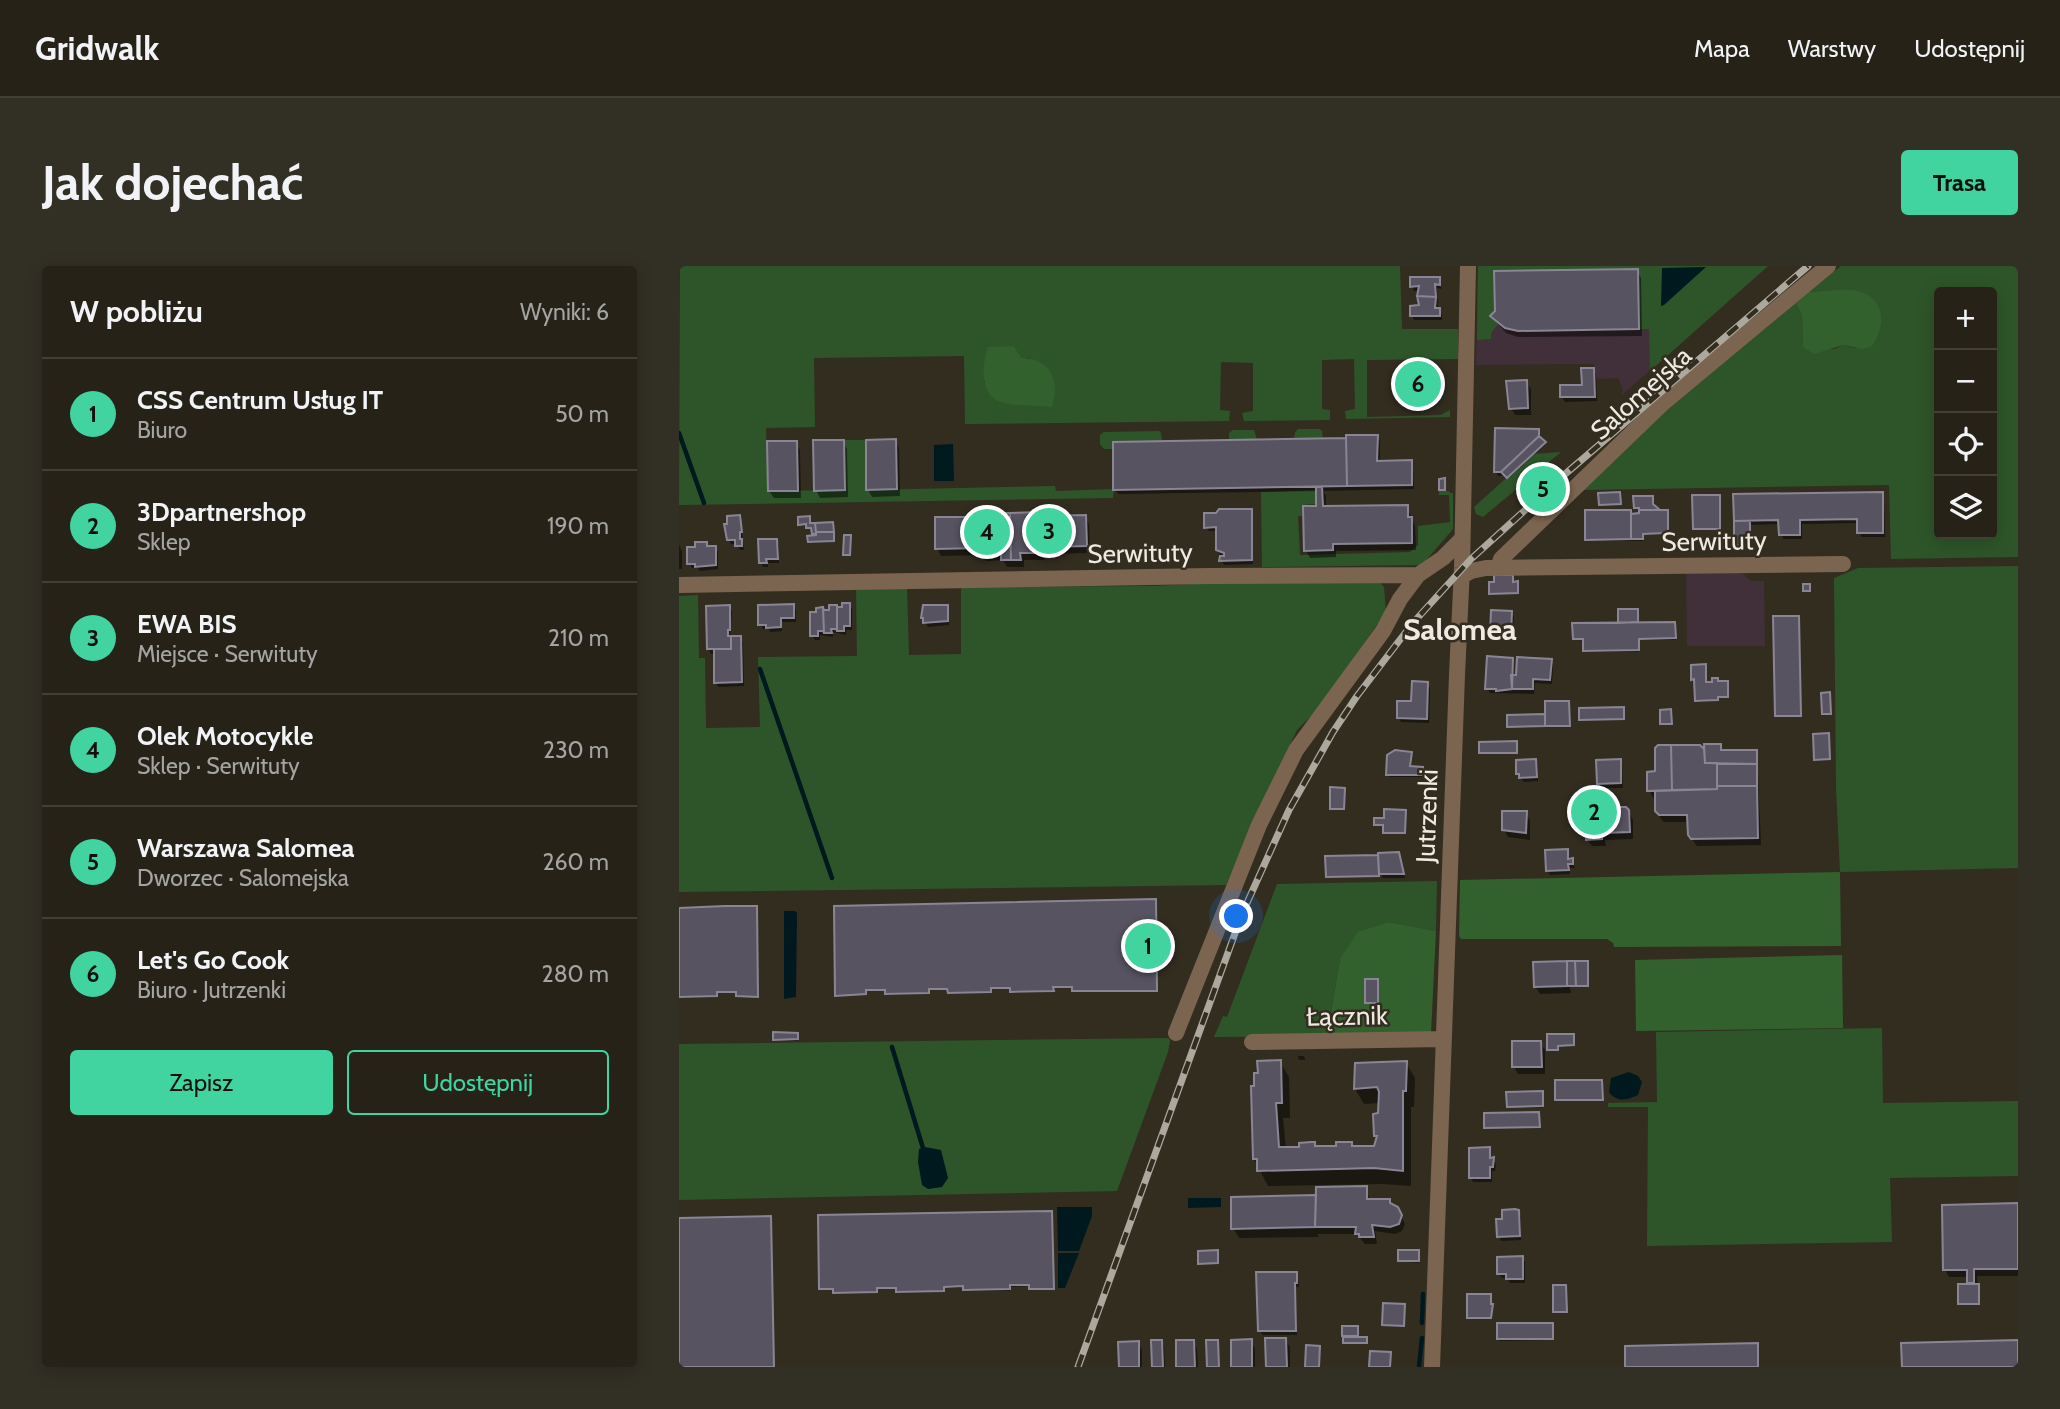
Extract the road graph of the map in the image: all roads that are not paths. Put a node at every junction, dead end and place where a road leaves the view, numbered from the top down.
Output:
1 (1468, 266) edge
2 (1828, 266) edge
3 (1462, 539) junction
4 (1843, 564) dead end
5 (1498, 568) junction
6 (1418, 575) junction
7 (1462, 576) junction
8 (679, 584) edge
9 (1176, 1033) dead end
10 (1443, 1039) junction
11 (1252, 1042) dead end
12 (1432, 1367) edge

1 - 3 street, Jutrzenki
2 - 5 street, Salomejska
3 - 6 street
3 - 7 street, Jutrzenki
4 - 5 street, Serwituty
5 - 7 street, Serwituty
6 - 8 street, Serwituty
6 - 9 street
7 - 10 street, Jutrzenki
10 - 11 street, Łącznik
10 - 12 street, Jutrzenki

